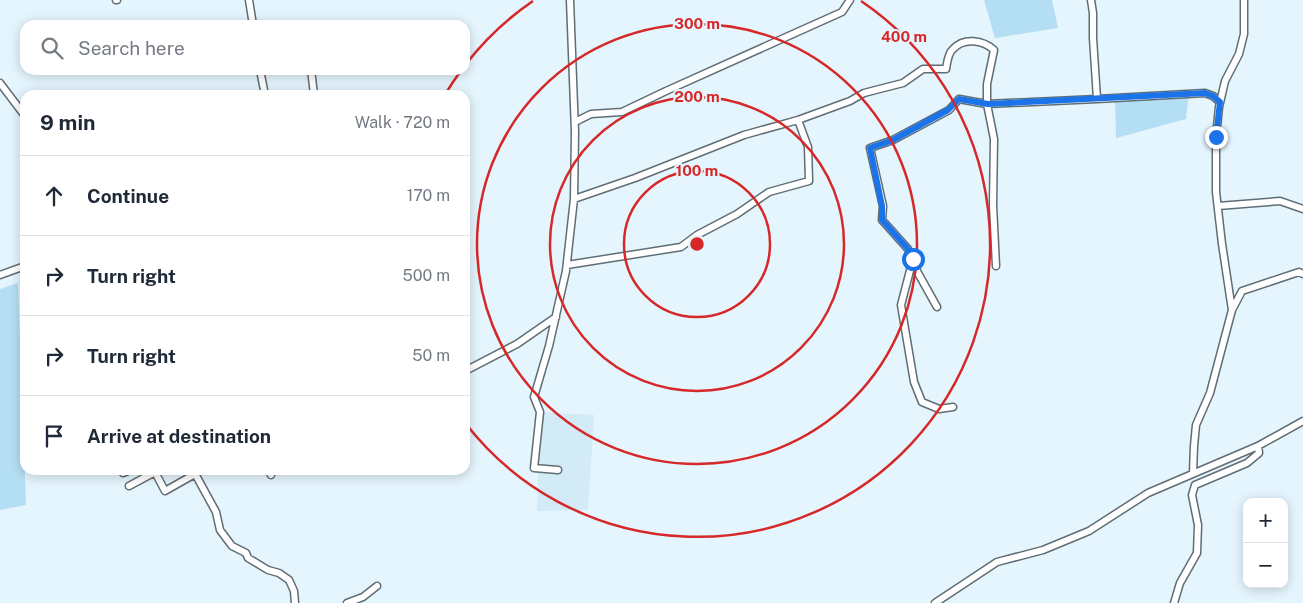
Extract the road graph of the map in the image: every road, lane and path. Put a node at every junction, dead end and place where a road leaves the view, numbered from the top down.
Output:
1 (249, 0) edge
2 (570, 0) edge
3 (850, 0) edge
4 (1091, 0) edge
5 (1244, 0) edge
6 (251, 20) edge
7 (261, 75) edge
8 (312, 75) edge
9 (0, 83) edge
10 (264, 90) edge
11 (314, 90) edge
12 (1097, 99) junction
13 (1220, 102) junction
14 (988, 104) junction
15 (20, 109) edge
16 (798, 120) junction
17 (575, 122) junction
18 (574, 199) junction
19 (1218, 206) junction
20 (1303, 209) edge
21 (913, 259) junction
22 (567, 265) junction
23 (996, 266) dead end
24 (20, 268) edge
25 (918, 273) junction
26 (1303, 274) edge
27 (0, 275) edge
28 (908, 281) junction
29 (937, 307) dead end
30 (1232, 310) junction
31 (556, 317) junction
32 (470, 368) edge
33 (953, 407) dead end
34 (1303, 422) edge
35 (1258, 446) junction
36 (558, 470) dead end
37 (1193, 472) junction
38 (149, 475) edge
39 (157, 475) edge
40 (189, 475) edge
41 (196, 475) edge
42 (129, 486) dead end
43 (377, 586) dead end
44 (296, 603) edge
45 (347, 603) edge
46 (935, 603) edge
47 (1174, 603) edge

1 - 6 street
2 - 17 street
3 - 17 street
4 - 12 street
5 - 13 street
7 - 10 street
8 - 11 street
9 - 15 street
12 - 13 street
12 - 14 street
13 - 19 street
14 - 16 street
14 - 21 street
14 - 23 street
16 - 18 street
16 - 22 street
17 - 18 street
18 - 22 street
19 - 20 street
19 - 30 street
21 - 25 street
21 - 28 street
22 - 31 street
24 - 27 street
25 - 28 street
25 - 29 street
26 - 30 street
28 - 33 street
30 - 37 street
31 - 32 street
31 - 36 street
34 - 35 street
35 - 37 street
35 - 47 street
37 - 46 street
38 - 42 street
39 - 40 street
41 - 44 street
43 - 45 street

